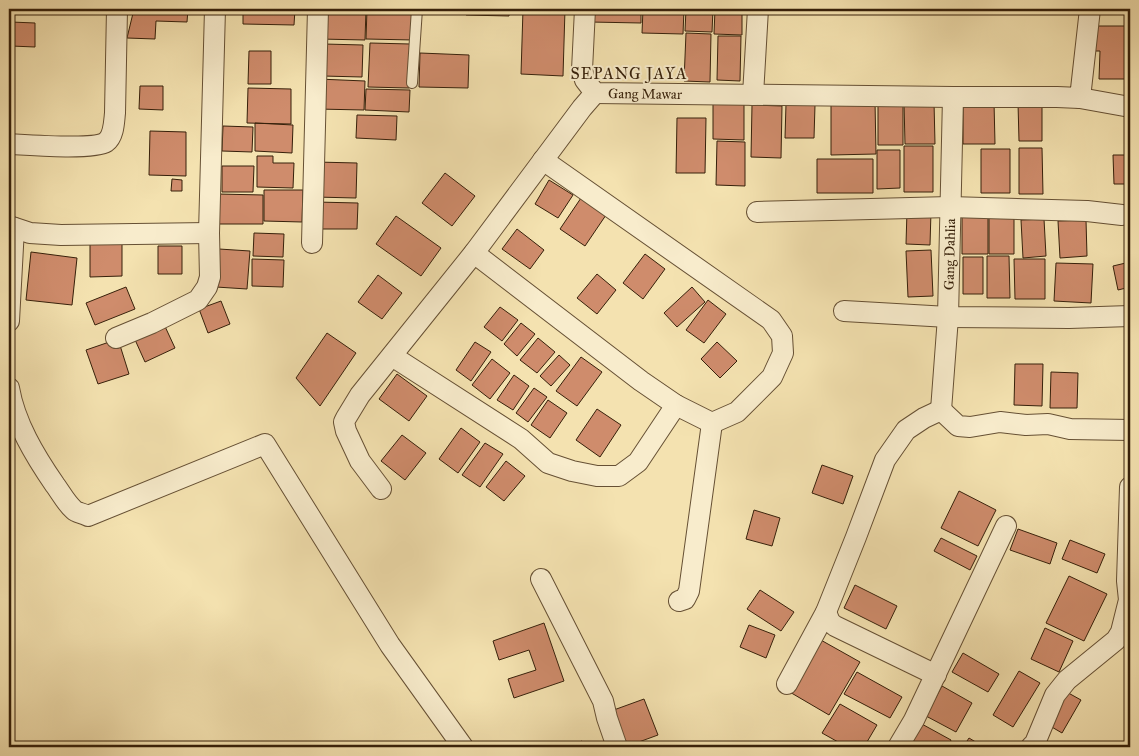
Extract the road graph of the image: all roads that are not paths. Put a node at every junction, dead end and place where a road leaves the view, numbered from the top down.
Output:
1 (117, 9) edge
2 (215, 9) edge
3 (318, 9) edge
4 (417, 9) edge
5 (585, 9) edge
6 (758, 9) edge
7 (1090, 9) edge
8 (412, 83) dead end
9 (595, 93) junction
10 (753, 95) junction
11 (953, 97) junction
12 (1080, 98) junction
13 (1130, 107) edge
14 (9, 144) edge
15 (543, 160) junction
16 (950, 207) junction
17 (757, 212) dead end
18 (1122, 215) dead end
19 (11, 227) edge
20 (209, 233) junction
21 (312, 244) dead end
22 (474, 253) junction
23 (844, 310) dead end
24 (1130, 316) edge
25 (948, 317) junction
26 (9, 321) edge
27 (116, 338) dead end
28 (392, 356) junction
29 (9, 388) edge
30 (676, 405) junction
31 (941, 410) junction
32 (712, 423) junction
33 (1130, 430) edge
34 (1130, 487) edge
35 (382, 489) dead end
36 (1130, 517) edge
37 (1006, 526) dead end
38 (541, 579) dead end
39 (1130, 600) edge
40 (679, 601) dead end
41 (826, 612) junction
42 (936, 675) junction
43 (787, 684) dead end
44 (1037, 746) edge
45 (463, 747) edge
46 (617, 747) edge
47 (898, 747) edge

1 - 14 street
2 - 20 street
3 - 21 street
4 - 8 lane
5 - 9 street, Gang Mawar
6 - 10 street
7 - 12 street
9 - 10 street, Gang Mawar
9 - 15 street
10 - 11 street, Gang Mawar
11 - 12 street, Gang Mawar
11 - 16 street, Gang Dahlia
12 - 13 street, Gang Mawar
15 - 22 street
15 - 32 street
16 - 17 street
16 - 18 street
16 - 25 street, Gang Dahlia
19 - 20 street
19 - 26 street
20 - 27 street
22 - 28 street
22 - 30 street
23 - 25 street
24 - 25 street
25 - 31 street, Gang Dahlia
28 - 30 street
28 - 35 street
29 - 45 street
30 - 32 street
31 - 33 street
31 - 41 street
32 - 40 street
34 - 36 street
36 - 39 street
37 - 42 street
38 - 46 street
39 - 44 street
41 - 42 street
41 - 43 street
42 - 47 street

